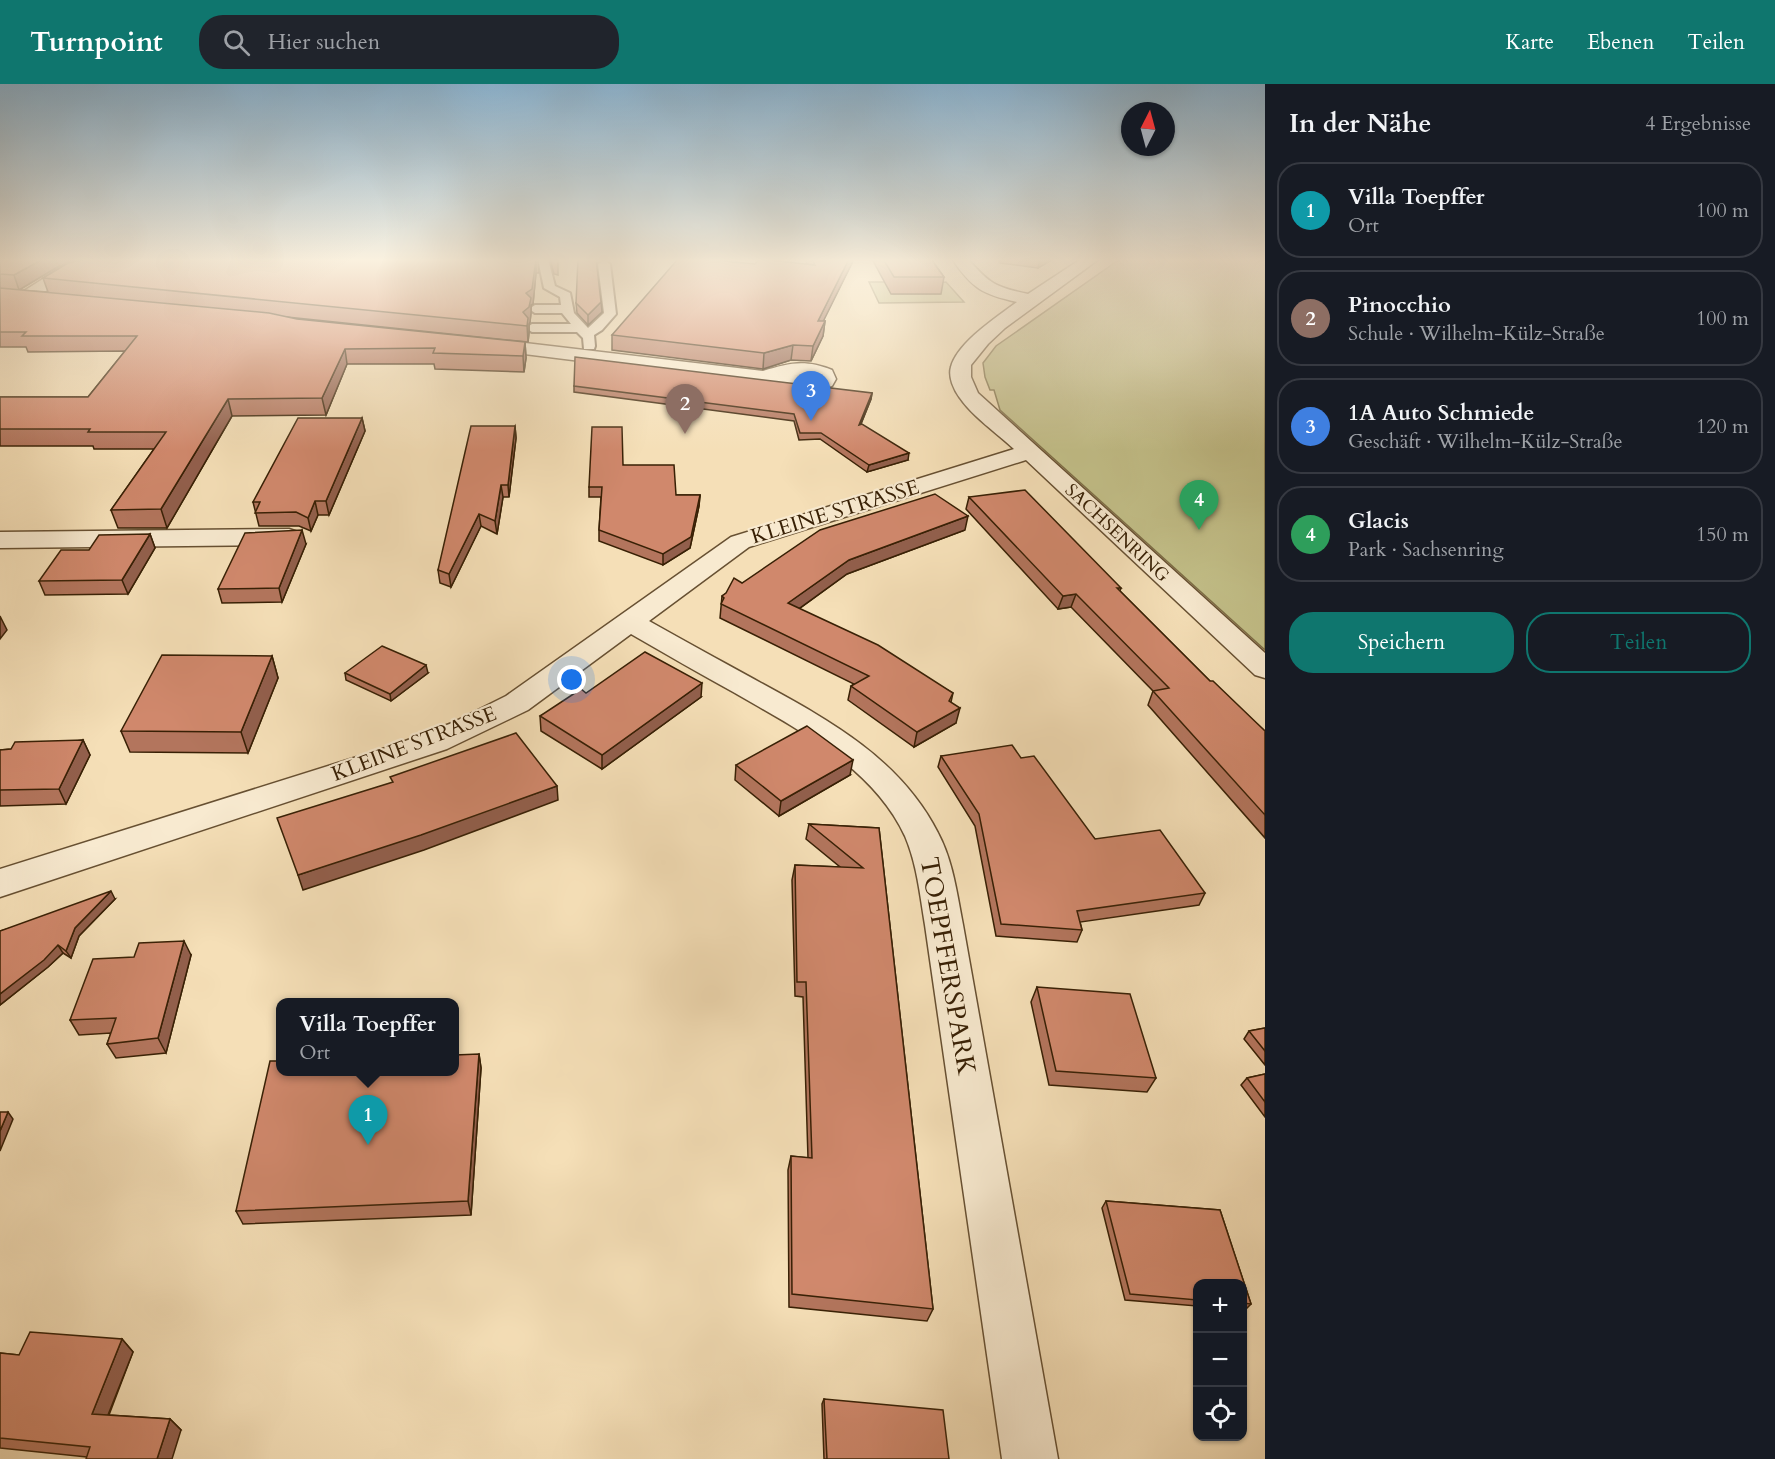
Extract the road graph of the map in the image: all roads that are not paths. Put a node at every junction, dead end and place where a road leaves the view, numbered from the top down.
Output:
1 (575, 323) edge
2 (602, 323) edge
3 (1003, 323) edge
4 (532, 328) edge
5 (585, 336) junction
6 (465, 343) edge
7 (764, 377) edge
8 (1029, 452) junction
9 (299, 536) edge
10 (0, 540) edge
11 (631, 622) junction
12 (1265, 669) edge
13 (0, 883) edge
14 (1030, 1459) edge

1 - 5 lane
2 - 5 lane
3 - 8 street, SACHSENRING
4 - 5 lane
6 - 7 street
8 - 11 street, KLEINE STRASSE
8 - 12 street, SACHSENRING
9 - 10 street
11 - 13 street, KLEINE STRASSE
11 - 14 street, TOEPFFERSPARK

